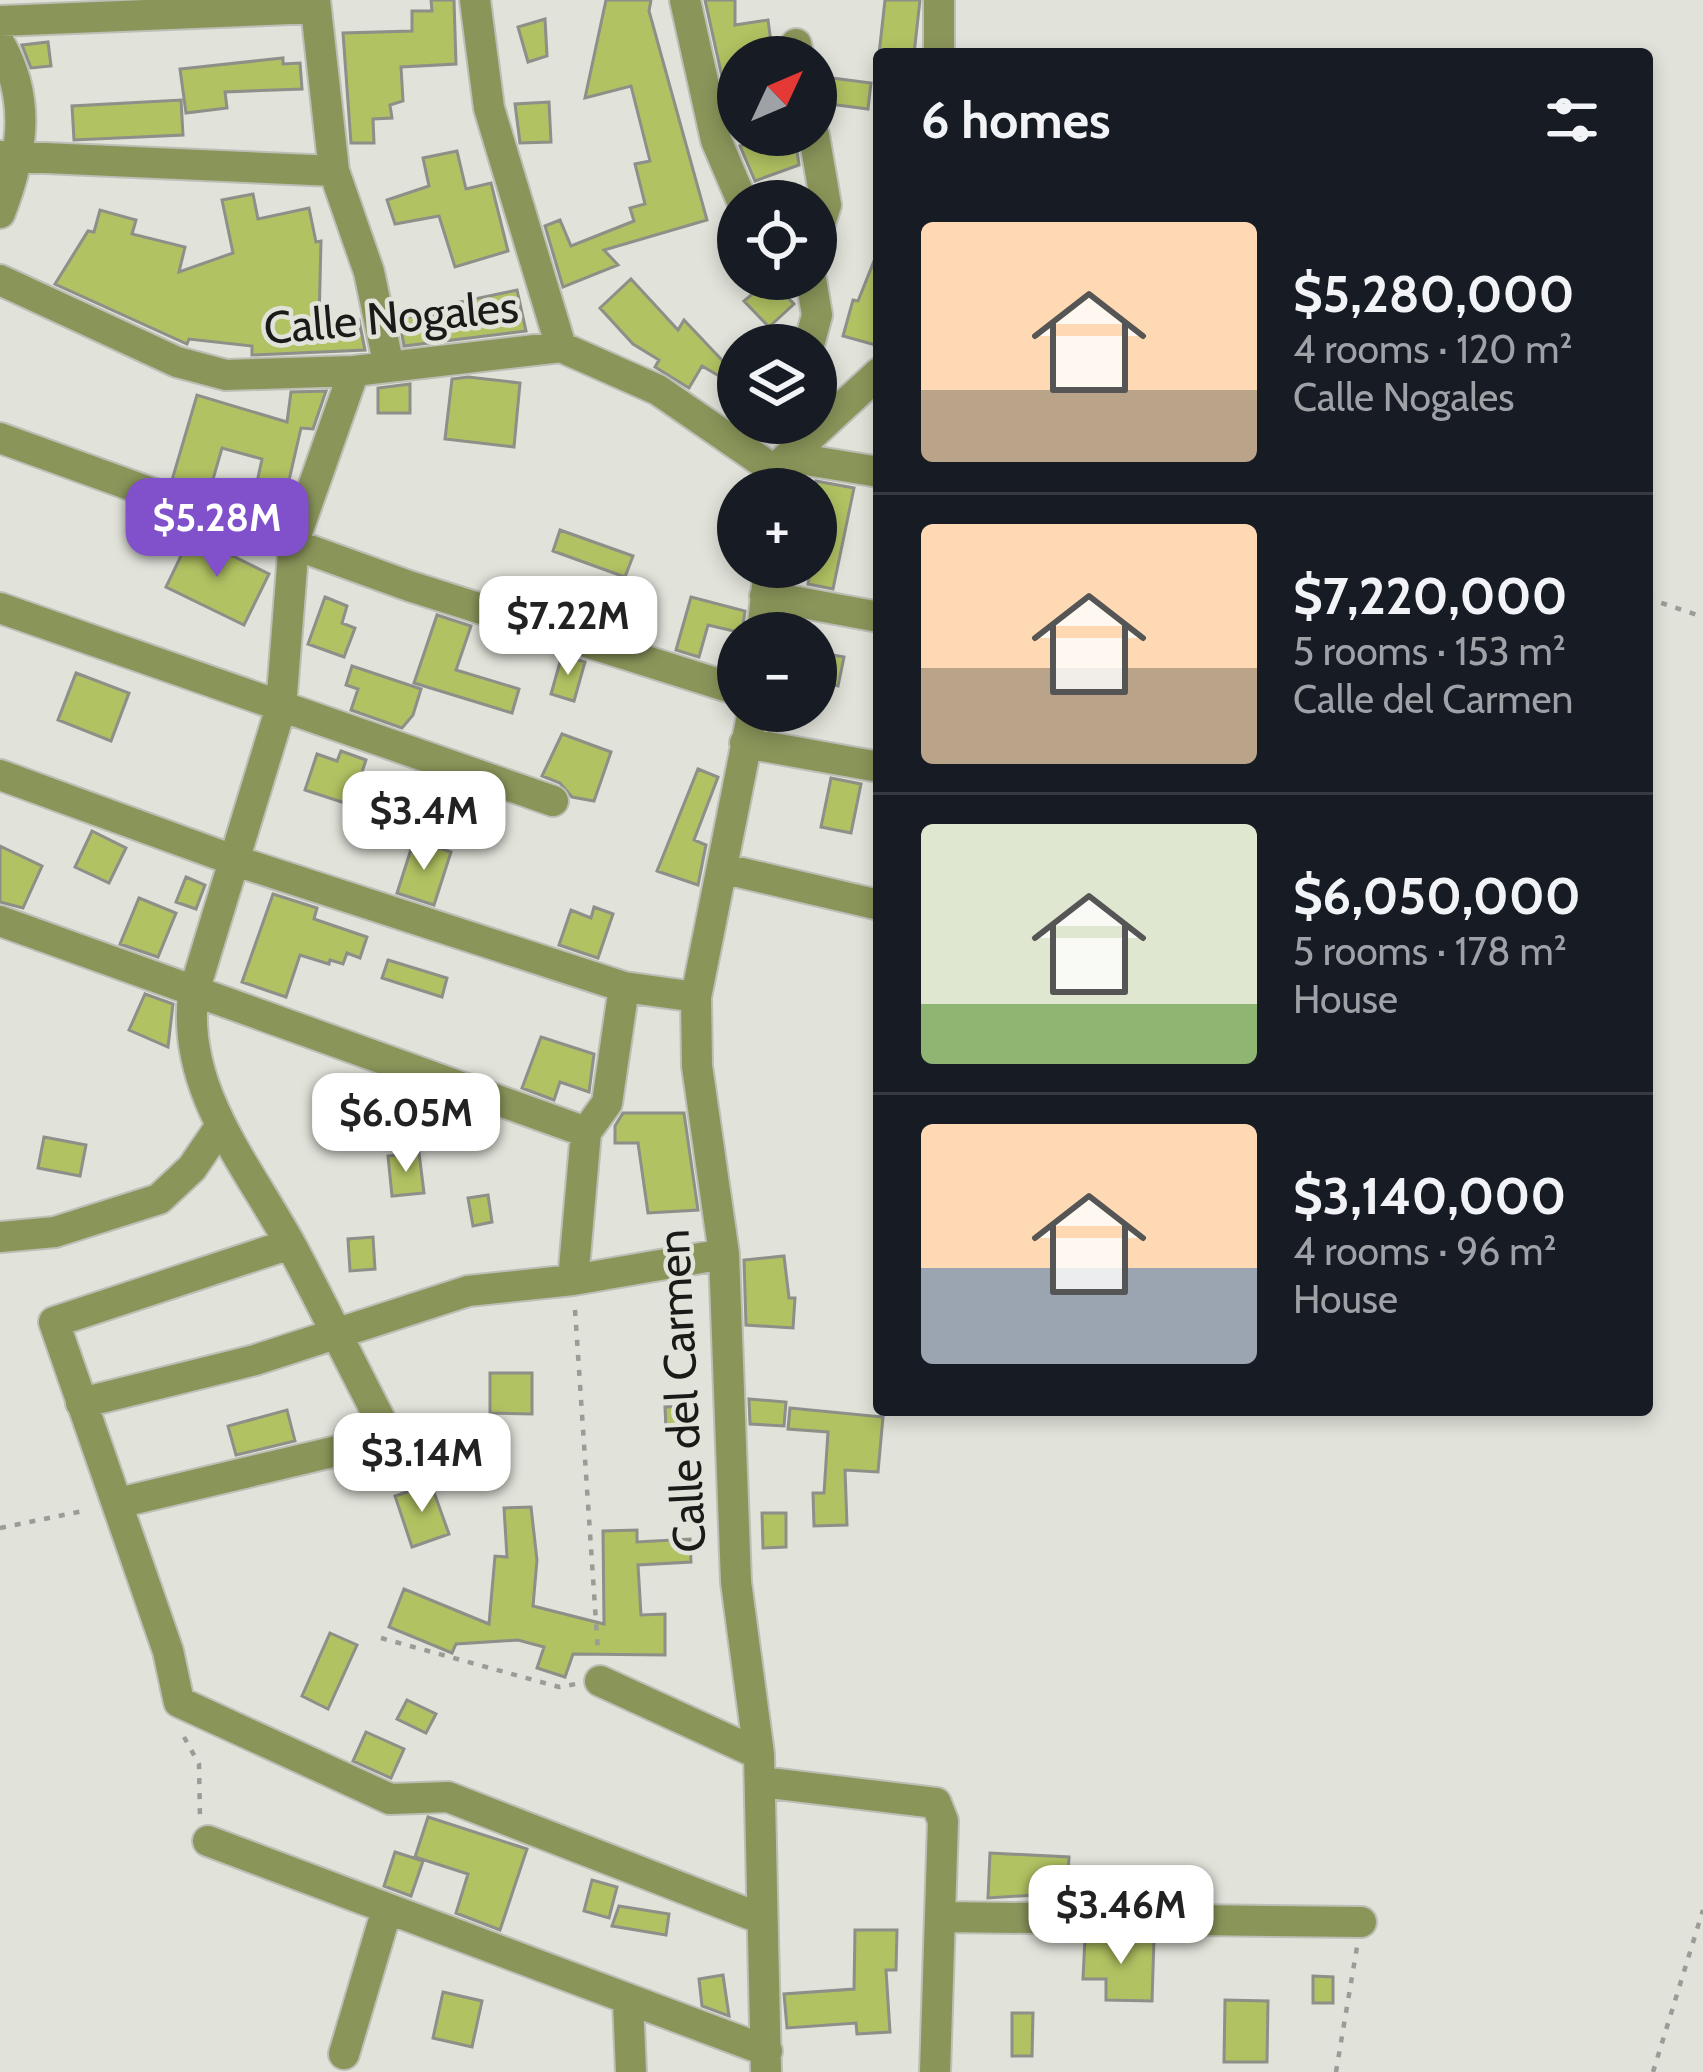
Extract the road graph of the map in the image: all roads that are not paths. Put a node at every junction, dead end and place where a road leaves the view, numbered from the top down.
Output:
1 (475, 0) edge
2 (685, 0) edge
3 (939, 0) edge
4 (315, 4) edge
5 (0, 21) edge
6 (0, 44) edge
7 (939, 48) edge
8 (10, 158) edge
9 (334, 170) junction
10 (733, 180) edge
11 (0, 213) edge
12 (0, 280) edge
13 (561, 347) junction
14 (389, 368) junction
15 (353, 370) junction
16 (873, 379) edge
17 (0, 439) edge
18 (776, 468) edge
19 (786, 468) edge
20 (837, 472) edge
21 (873, 472) edge
22 (294, 541) junction
23 (786, 588) edge
24 (0, 608) edge
25 (873, 615) edge
26 (717, 682) edge
27 (281, 707) junction
28 (748, 732) edge
29 (745, 742) junction
30 (873, 766) edge
31 (0, 776) edge
32 (553, 801) dead end
33 (236, 861) junction
34 (725, 868) junction
35 (873, 904) edge
36 (0, 921) edge
37 (624, 987) junction
38 (194, 995) junction
39 (695, 997) junction
40 (220, 1127) junction
41 (586, 1132) junction
42 (0, 1238) edge
43 (290, 1244) junction
44 (724, 1254) junction
45 (573, 1280) junction
46 (335, 1330) junction
47 (81, 1403) junction
48 (118, 1504) junction
49 (600, 1681) road end
50 (760, 1768) junction
51 (208, 1840) road end
52 (387, 1909) junction
53 (943, 1917) junction
54 (762, 1919) junction
55 (1361, 1922) road end
56 (628, 2002) junction
57 (344, 2054) dead end
58 (766, 2061) edge
59 (631, 2072) edge
60 (935, 2072) edge

1 - 13 street
2 - 10 street
3 - 7 street
4 - 5 street
4 - 9 street
6 - 8 street
8 - 9 street
8 - 11 street
9 - 14 street
12 - 15 street, Calle Nogales
13 - 14 street, Calle Nogales
13 - 18 street, Calle Nogales
14 - 15 street, Calle Nogales
15 - 22 street
16 - 19 street
17 - 22 street
20 - 21 street
22 - 26 street
22 - 27 street
23 - 25 street
24 - 27 street
27 - 32 street
27 - 33 street
28 - 29 street, Calle del Carmen
29 - 30 street
29 - 34 street, Calle del Carmen
31 - 33 street
33 - 37 street
33 - 38 street
34 - 35 street
34 - 39 street, Calle del Carmen
36 - 38 street
37 - 39 street
37 - 41 street
38 - 40 street
38 - 41 street
39 - 44 street, Calle del Carmen
40 - 42 street
40 - 43 street
41 - 45 street
43 - 46 street
43 - 47 street
44 - 45 street
44 - 50 street, Calle del Carmen
45 - 46 street
46 - 47 street
46 - 48 street
47 - 48 street
48 - 54 street
49 - 50 street
50 - 53 street
50 - 54 street, Calle del Carmen
51 - 52 street
52 - 56 street
52 - 57 street
53 - 55 street
53 - 60 street
54 - 58 street, Calle del Carmen
56 - 58 street
56 - 59 street

